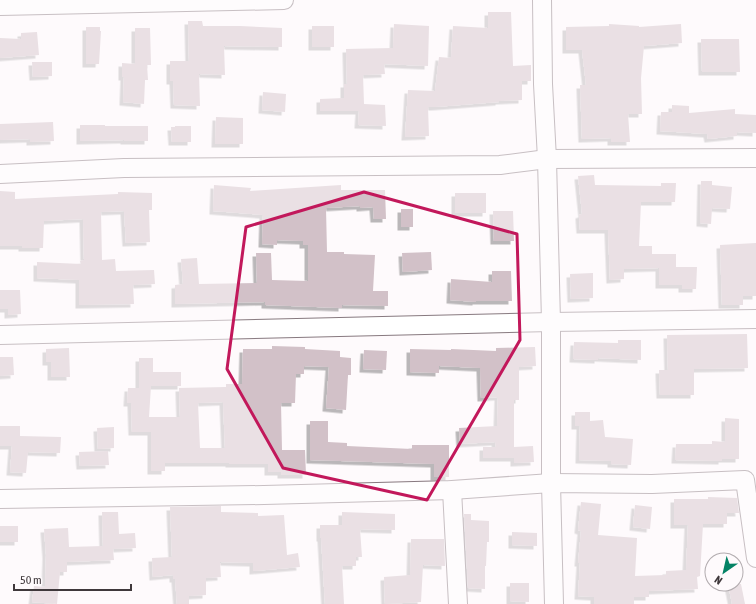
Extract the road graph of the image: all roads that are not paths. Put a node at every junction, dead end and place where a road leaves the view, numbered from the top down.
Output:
1 (284, 0) edge
2 (542, 0) edge
3 (0, 6) edge
4 (756, 158) edge
5 (547, 159) junction
6 (0, 174) edge
7 (756, 319) edge
8 (550, 322) junction
9 (0, 334) edge
10 (551, 483) junction
11 (452, 490) junction
12 (0, 499) edge
13 (756, 558) edge
14 (458, 604) edge
15 (554, 604) edge

1 - 3 street
2 - 5 street
4 - 5 street
5 - 6 street
5 - 8 street
7 - 8 street
8 - 9 street
8 - 10 street
10 - 11 street
10 - 13 street
10 - 15 street
11 - 12 street
11 - 14 street

